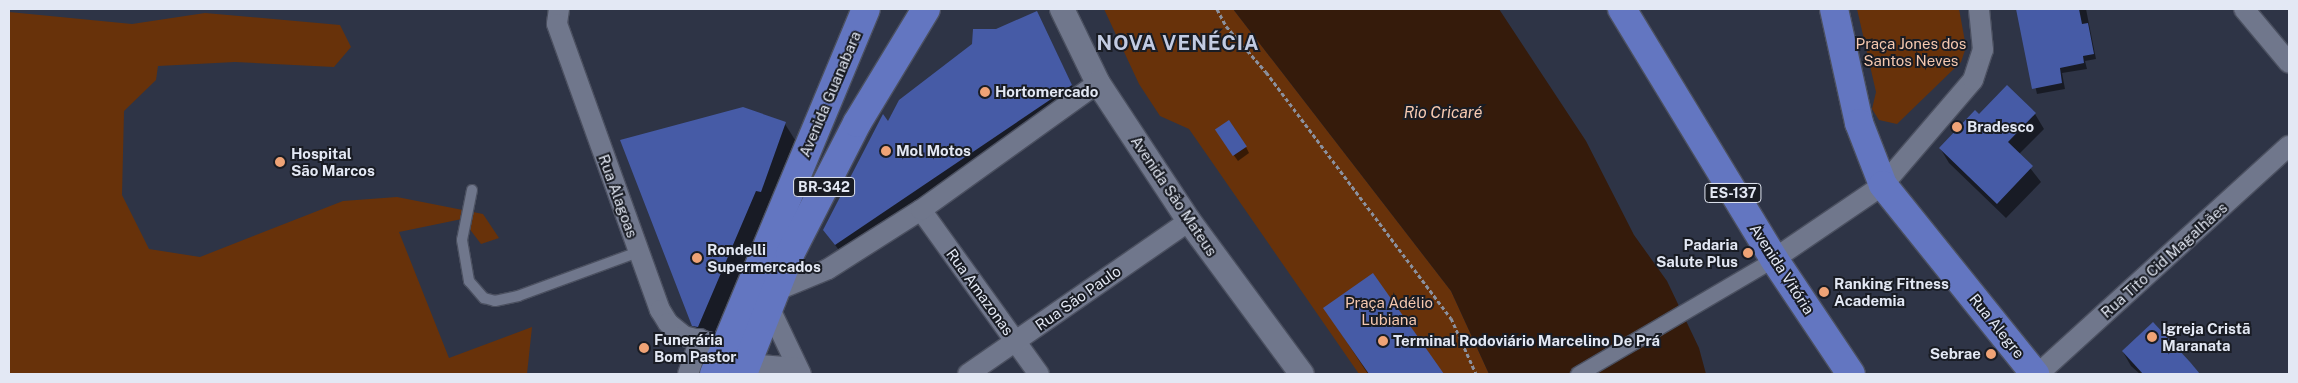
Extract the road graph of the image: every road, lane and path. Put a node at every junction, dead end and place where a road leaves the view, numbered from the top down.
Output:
1 (559, 9) edge
2 (866, 9) edge
3 (926, 9) edge
4 (1062, 9) edge
5 (1217, 9) edge
6 (1622, 9) edge
7 (1834, 9) edge
8 (1979, 9) edge
9 (2244, 9) edge
10 (2289, 63) edge
11 (1098, 83) junction
12 (2289, 146) edge
13 (1884, 185) junction
14 (472, 190) dead end
15 (921, 210) junction
16 (1189, 221) junction
17 (638, 252) junction
18 (790, 254) junction
19 (1774, 260) junction
20 (828, 269) junction
21 (772, 299) junction
22 (1016, 341) junction
23 (712, 342) junction
24 (745, 369) edge
25 (799, 371) edge
26 (688, 374) edge
27 (714, 374) edge
28 (968, 374) edge
29 (1039, 374) edge
30 (1302, 374) edge
31 (1476, 374) edge
32 (1578, 374) edge
33 (1851, 374) edge
34 (2037, 374) edge

1 - 17 street, Rua Alagoas
2 - 23 main road, Avenida Guanabara / BR-342
3 - 18 main road, BR-342
4 - 11 street, Avenida São Mateus
5 - 31 path
6 - 19 main road, Avenida Vitória / ES-137
7 - 13 main road, Rua Alegre
8 - 13 street
9 - 10 street
11 - 15 street
11 - 16 street, Avenida São Mateus
12 - 34 street, Rua Tito Cid Magalhães
13 - 19 street
13 - 34 main road, Rua Alegre
14 - 17 lane
15 - 20 street
15 - 22 street, Rua Amazonas
16 - 22 street, Rua São Paulo
16 - 30 street, Avenida São Mateus
17 - 23 street, Rua Alagoas
18 - 20 street
18 - 21 main road, BR-342
19 - 32 street
19 - 33 main road, Avenida Vitória / ES-137
20 - 21 street
21 - 24 main road, BR-342
21 - 25 street
22 - 28 street, Rua São Paulo
22 - 29 street, Rua Amazonas
23 - 26 street
23 - 27 main road, Avenida Guanabara / BR-342
24 - 25 street

